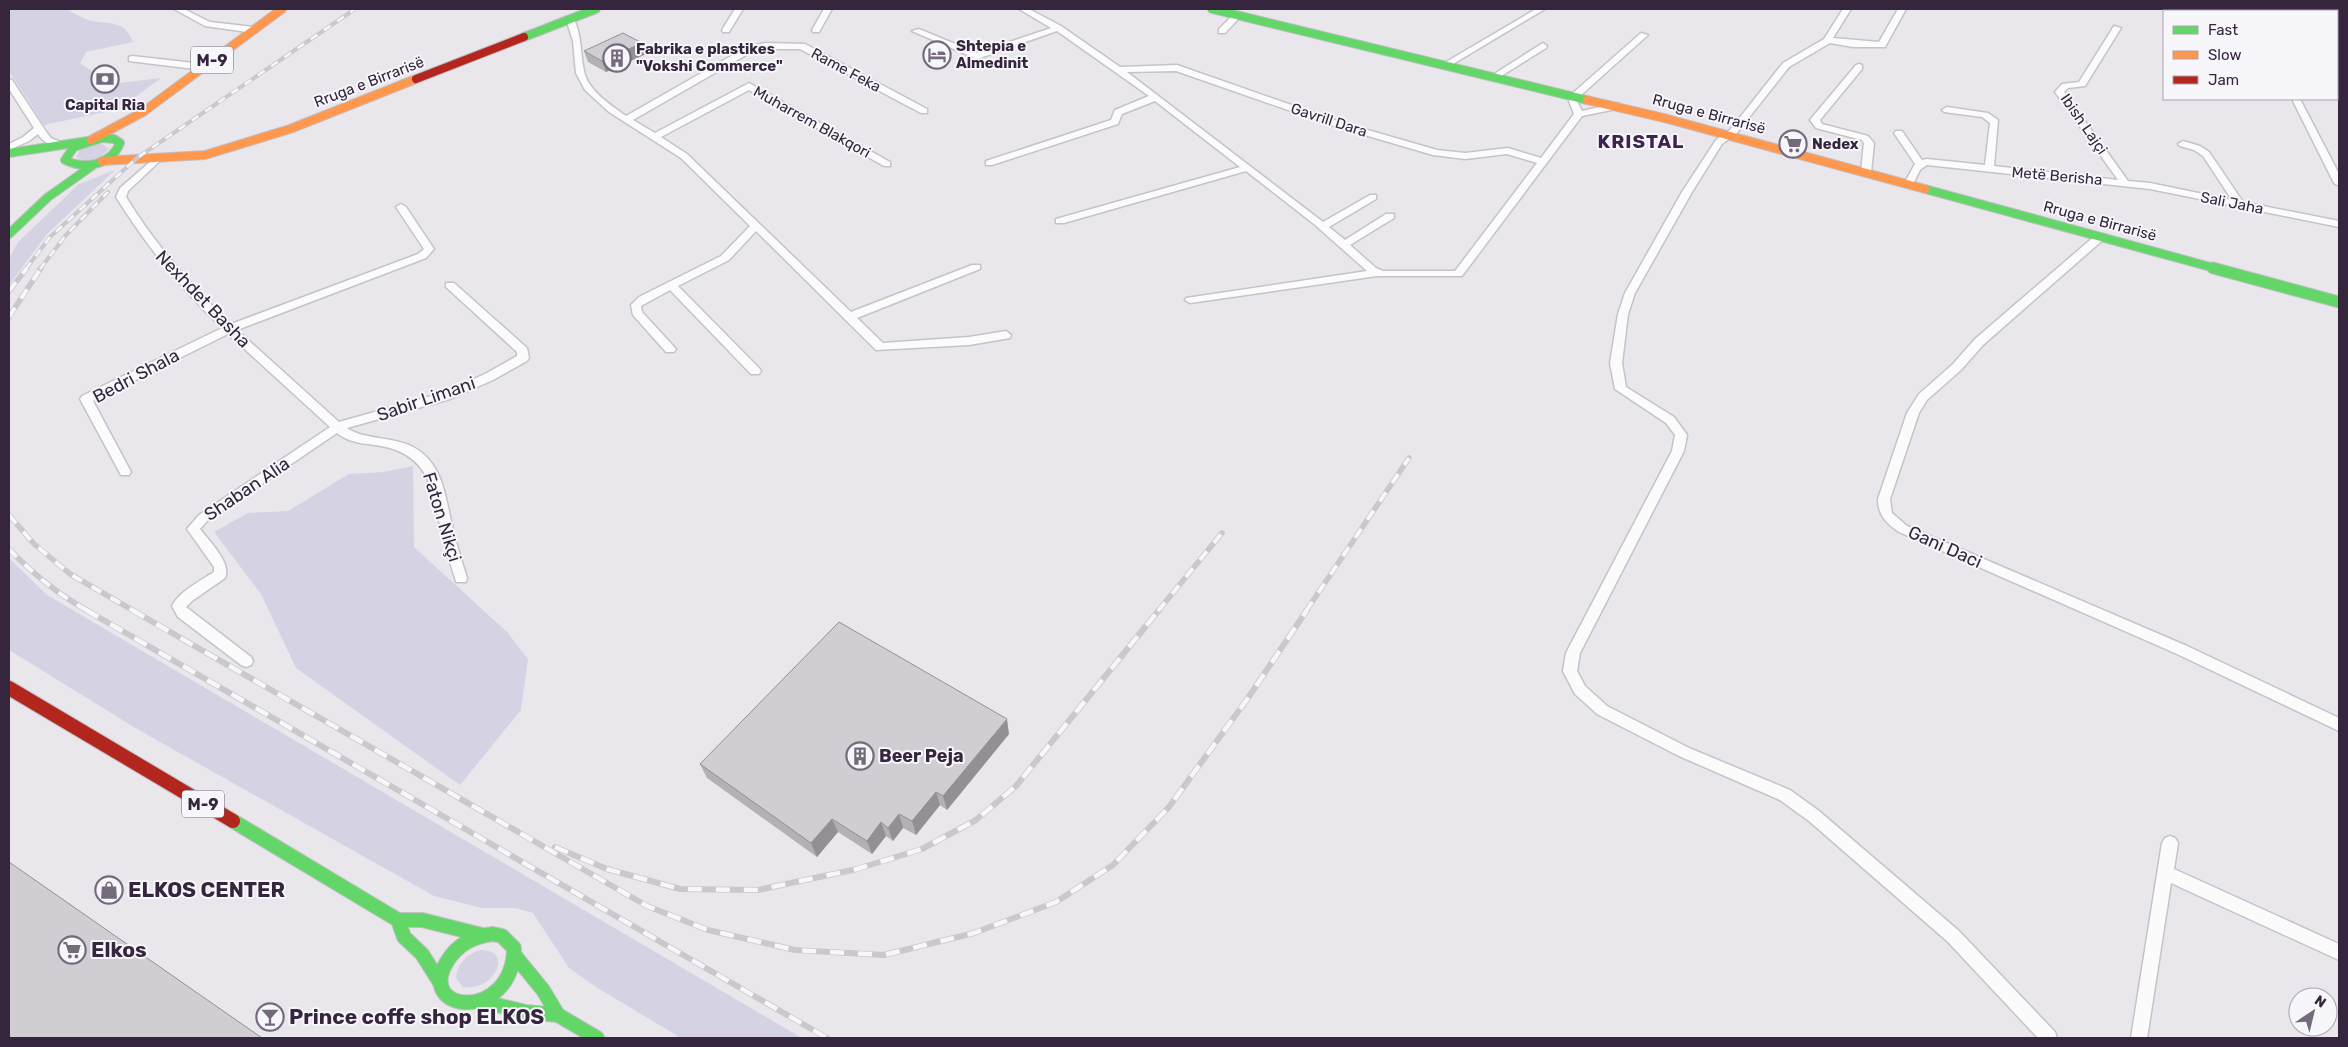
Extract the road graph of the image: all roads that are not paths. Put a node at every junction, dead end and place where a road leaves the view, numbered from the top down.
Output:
1 (178, 9) edge
2 (282, 9) edge
3 (596, 9) edge
4 (739, 9) edge
5 (828, 9) edge
6 (1023, 9) edge
7 (1212, 9) edge
8 (1541, 9) edge
9 (1847, 9) edge
10 (1902, 9) edge
11 (1238, 15) junction
12 (570, 19) junction
13 (1058, 28) junction
14 (2117, 28) dead end
15 (254, 30) junction
16 (726, 30) dead end
17 (816, 30) dead end
18 (916, 30) dead end
19 (1222, 31) dead end
20 (1644, 35) dead end
21 (1828, 40) junction
22 (1543, 46) dead end
23 (132, 60) dead end
24 (1445, 65) junction
25 (204, 67) junction
26 (1859, 67) dead end
27 (1118, 70) junction
28 (1495, 76) junction
29 (9, 82) edge
30 (1576, 95) junction
31 (1156, 97) junction
32 (2297, 100) edge
33 (1618, 106) junction
34 (1947, 110) dead end
35 (924, 111) dead end
36 (143, 112) junction
37 (1579, 114) junction
38 (626, 120) junction
39 (38, 129) junction
40 (1899, 133) dead end
41 (1728, 135) junction
42 (657, 136) junction
43 (89, 141) junction
44 (119, 142) junction
45 (2183, 144) dead end
46 (60, 145) junction
47 (10, 151) edge
48 (152, 158) junction
49 (100, 162) junction
50 (1542, 162) junction
51 (989, 163) dead end
52 (887, 164) dead end
53 (1920, 164) junction
54 (61, 166) junction
55 (1246, 168) junction
56 (1989, 170) junction
57 (1866, 172) junction
58 (2125, 183) junction
59 (1910, 184) junction
60 (2339, 184) edge
61 (1374, 197) dead end
62 (2240, 204) junction
63 (401, 207) dead end
64 (27, 215) junction
65 (1390, 216) dead end
66 (1060, 221) dead end
67 (2339, 224) edge
68 (755, 226) junction
69 (1323, 226) junction
70 (9, 234) edge
71 (2100, 236) junction
72 (1344, 245) junction
73 (976, 267) dead end
74 (1376, 272) junction
75 (450, 285) dead end
76 (671, 285) junction
77 (1190, 300) dead end
78 (2339, 302) edge
79 (849, 317) junction
80 (229, 329) junction
81 (1006, 335) dead end
82 (670, 349) dead end
83 (755, 371) dead end
84 (339, 426) junction
85 (125, 472) dead end
86 (461, 578) dead end
87 (246, 661) dead end
88 (9, 688) edge
89 (2339, 726) edge
90 (2170, 843) dead end
91 (2165, 873) junction
92 (398, 920) junction
93 (482, 935) junction
94 (2339, 952) edge
95 (516, 957) junction
96 (441, 984) junction
97 (480, 1001) junction
98 (558, 1015) junction
99 (597, 1038) edge
100 (2049, 1038) edge
101 (2139, 1038) edge

1 - 15 street
2 - 15 street, M-9
3 - 12 street, Rruga e Birrarisë
4 - 16 street
5 - 17 street
6 - 13 street
7 - 11 street, Rruga e Birrarisë
8 - 24 street
9 - 21 street
10 - 21 street
11 - 19 street
11 - 24 street, Rruga e Birrarisë
12 - 38 street
12 - 48 street, Rruga e Birrarisë
13 - 18 street
13 - 27 street
14 - 58 street, Ibish Lajçi
15 - 25 street, M-9
20 - 30 street
21 - 41 street
22 - 28 street
23 - 25 street
24 - 28 street, Rruga e Birrarisë
25 - 36 street, M-9
26 - 57 street
27 - 31 street
27 - 50 street, Gavrill Dara
28 - 30 street, Rruga e Birrarisë
29 - 39 street
30 - 33 street, Rruga e Birrarisë
30 - 37 street
31 - 51 street
31 - 55 street
32 - 60 street
33 - 37 street
33 - 41 street, Rruga e Birrarisë
34 - 56 street, Metë Berisha
35 - 38 street, Rame Feka
36 - 43 street, M-9
36 - 44 street, M-9
37 - 50 street
38 - 42 street
39 - 46 street
39 - 47 street
40 - 53 street
41 - 57 street, Rruga e Birrarisë
41 - 100 street
42 - 52 street, Muharrem Blakqori
42 - 68 street
43 - 44 street
43 - 46 street
43 - 54 street, M-9
44 - 48 street
44 - 49 street, M-9
45 - 62 street
46 - 47 street
47 - 54 street, Rruga e Birrarisë
48 - 49 street, Rruga e Birrarisë
48 - 80 street, Nexhdet Basha
49 - 54 street, Rruga e Birrarisë
49 - 64 street, M-9
50 - 74 street
53 - 56 street, Metë Berisha
53 - 59 street
54 - 64 street, M-9
55 - 66 street
55 - 69 street
56 - 58 street, Metë Berisha
57 - 59 street, Rruga e Birrarisë
58 - 62 street, Sali Jaha
59 - 71 street, Rruga e Birrarisë
61 - 69 street
62 - 67 street, Sali Jaha
63 - 80 street
64 - 70 street, M-9
65 - 72 street
68 - 76 street
68 - 79 street
69 - 72 street
71 - 78 street, Rruga e Birrarisë
71 - 89 street, Gani Daci
72 - 74 street
73 - 79 street
74 - 77 street
75 - 84 street, Sabir Limani
76 - 82 street
76 - 83 street
79 - 81 street
80 - 84 street, Nexhdet Basha
80 - 85 street, Bedri Shala
84 - 86 street, Faton Nikçi
84 - 87 street, Shaban Alia
88 - 92 street, M-9
90 - 91 street
91 - 94 street
91 - 101 street
92 - 93 street
92 - 96 street
93 - 95 street
93 - 96 street
95 - 97 street
95 - 98 street
96 - 97 street
97 - 98 street
98 - 99 street

